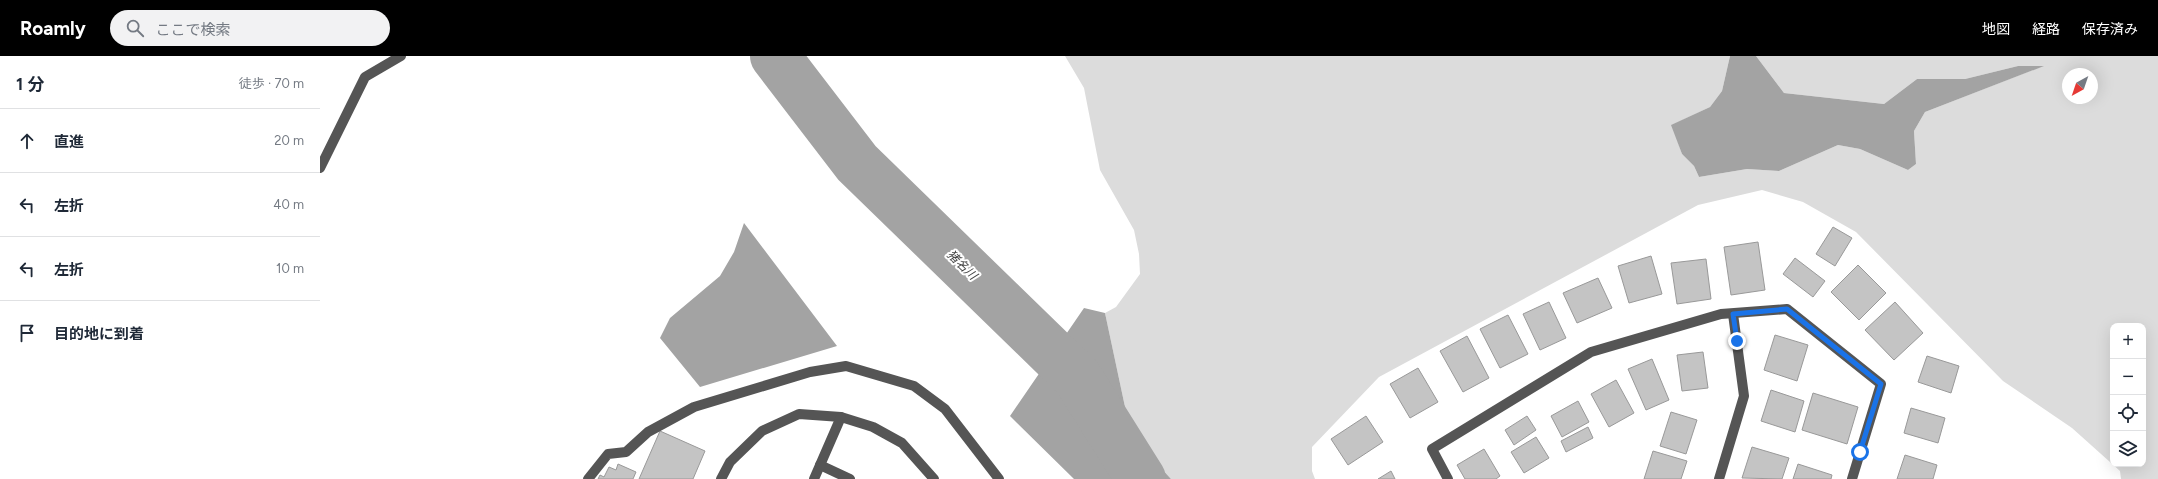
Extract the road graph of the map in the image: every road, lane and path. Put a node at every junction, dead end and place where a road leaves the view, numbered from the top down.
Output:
1 (400, 56) edge
2 (320, 168) edge
3 (1733, 314) junction
4 (841, 417) junction
5 (820, 465) junction
6 (930, 477) edge
7 (588, 479) edge
8 (721, 479) edge
9 (814, 479) edge
10 (850, 479) edge
11 (999, 479) edge
12 (1448, 479) edge
13 (1719, 479) edge
14 (1852, 479) edge

1 - 2 street
3 - 12 street
3 - 13 street
3 - 14 street
4 - 5 street
4 - 6 street
4 - 8 street
5 - 9 street
5 - 10 street
7 - 11 street

